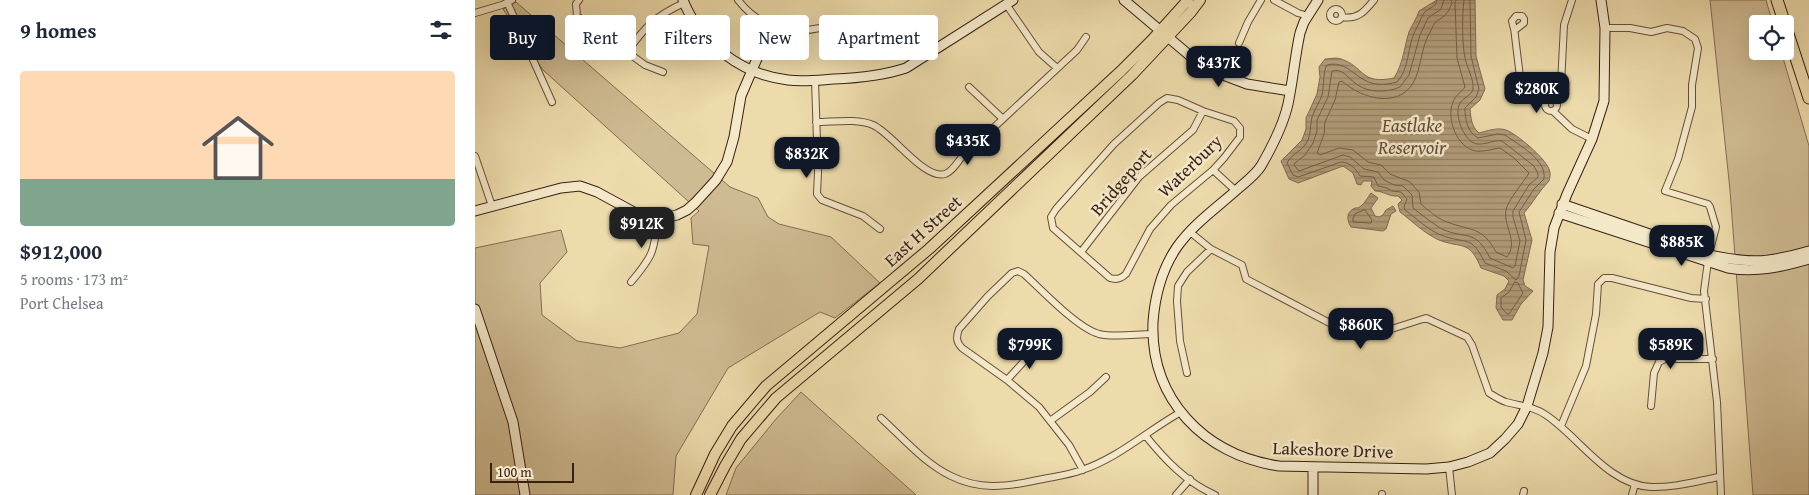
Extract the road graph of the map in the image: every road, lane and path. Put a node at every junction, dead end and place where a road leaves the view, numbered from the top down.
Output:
1 (579, 0) edge
2 (738, 0) edge
3 (1124, 0) edge
4 (1188, 0) edge
5 (1200, 0) edge
6 (1261, 0) edge
7 (1274, 0) edge
8 (1318, 0) edge
9 (1374, 0) edge
10 (1572, 0) edge
11 (1601, 0) edge
12 (1777, 0) edge
13 (510, 2) edge
14 (684, 2) edge
15 (1010, 2) edge
16 (475, 13) edge
17 (577, 15) edge
18 (754, 15) edge
19 (1308, 16) junction
20 (1342, 17) dead end
21 (1605, 28) junction
22 (1515, 30) dead end
23 (1164, 34) junction
24 (1086, 37) dead end
25 (636, 39) edge
26 (1239, 43) dead end
27 (636, 58) edge
28 (756, 60) edge
29 (1057, 68) junction
30 (752, 70) junction
31 (663, 72) dead end
32 (815, 80) junction
33 (969, 87) dead end
34 (1290, 91) junction
35 (1809, 98) edge
36 (1555, 100) junction
37 (552, 102) dead end
38 (1545, 104) junction
39 (1553, 110) junction
40 (1203, 111) junction
41 (1003, 119) junction
42 (816, 122) junction
43 (1592, 139) junction
44 (475, 156) edge
45 (1213, 170) junction
46 (1236, 191) junction
47 (492, 206) junction
48 (1561, 209) junction
49 (475, 211) edge
50 (658, 218) junction
51 (880, 230) dead end
52 (1190, 232) junction
53 (1211, 249) junction
54 (1809, 251) edge
55 (1081, 252) junction
56 (1709, 259) junction
57 (1809, 259) edge
58 (631, 282) dead end
59 (1706, 299) junction
60 (475, 309) edge
61 (1153, 334) junction
62 (1037, 347) dead end
63 (1713, 359) junction
64 (1187, 374) dead end
65 (1107, 377) dead end
66 (1007, 380) junction
67 (1527, 406) junction
68 (1651, 406) dead end
69 (1181, 412) junction
70 (881, 418) dead end
71 (1050, 421) junction
72 (1561, 426) junction
73 (1145, 435) junction
74 (1313, 467) junction
75 (1449, 467) junction
76 (1083, 470) junction
77 (1719, 477) junction
78 (1190, 479) junction
79 (1635, 484) junction
80 (525, 495) edge
81 (696, 495) edge
82 (710, 495) edge
83 (1176, 495) edge
84 (1215, 495) edge
85 (1313, 495) edge
86 (1452, 495) edge
87 (1632, 495) edge
88 (1721, 495) edge

1 - 17 street
2 - 18 street
3 - 23 street
4 - 23 main road, East H Street
5 - 23 main road, East H Street
6 - 26 street
7 - 19 street
8 - 19 street, Lakeshore Drive
9 - 20 street
10 - 36 street
11 - 21 street, Lakeshore Drive
12 - 35 highway
13 - 16 street
13 - 37 street
14 - 25 street
14 - 30 street
15 - 29 street
15 - 32 street
19 - 34 street, Lakeshore Drive
21 - 43 street, Lakeshore Drive
21 - 56 street
22 - 38 street
23 - 34 street
23 - 81 main road, East H Street
23 - 82 main road, East H Street
24 - 29 street
27 - 31 street
28 - 30 street
29 - 41 street
30 - 32 street
30 - 50 street
32 - 42 street
33 - 41 street
34 - 46 street, Lakeshore Drive
36 - 38 street
36 - 39 street
38 - 39 street
39 - 43 street
40 - 45 street, Waterbury
40 - 55 street, Bridgeport
40 - 55 street, Waterbury
41 - 42 street
42 - 51 street
43 - 48 street, Lakeshore Drive
44 - 47 street
45 - 46 street
45 - 55 street, Waterbury
46 - 52 street, Lakeshore Drive
47 - 49 street
47 - 50 street
48 - 56 street
48 - 67 street, Lakeshore Drive
50 - 58 street
52 - 53 street
52 - 61 street, Lakeshore Drive
53 - 64 street
53 - 67 street
54 - 56 street
56 - 57 street
56 - 59 street
59 - 63 street
59 - 72 street
60 - 80 street
61 - 66 street
61 - 69 street, Lakeshore Drive
62 - 66 street
63 - 68 street
63 - 77 street
65 - 71 street
66 - 71 street
67 - 72 street
67 - 75 street, Lakeshore Drive
69 - 73 street
69 - 74 street, Lakeshore Drive
70 - 76 street
71 - 76 street
72 - 79 street
73 - 76 street
73 - 78 street
74 - 75 street, Lakeshore Drive
74 - 85 street
75 - 86 street
77 - 79 street
77 - 88 street
78 - 83 street
78 - 84 street
79 - 87 street

